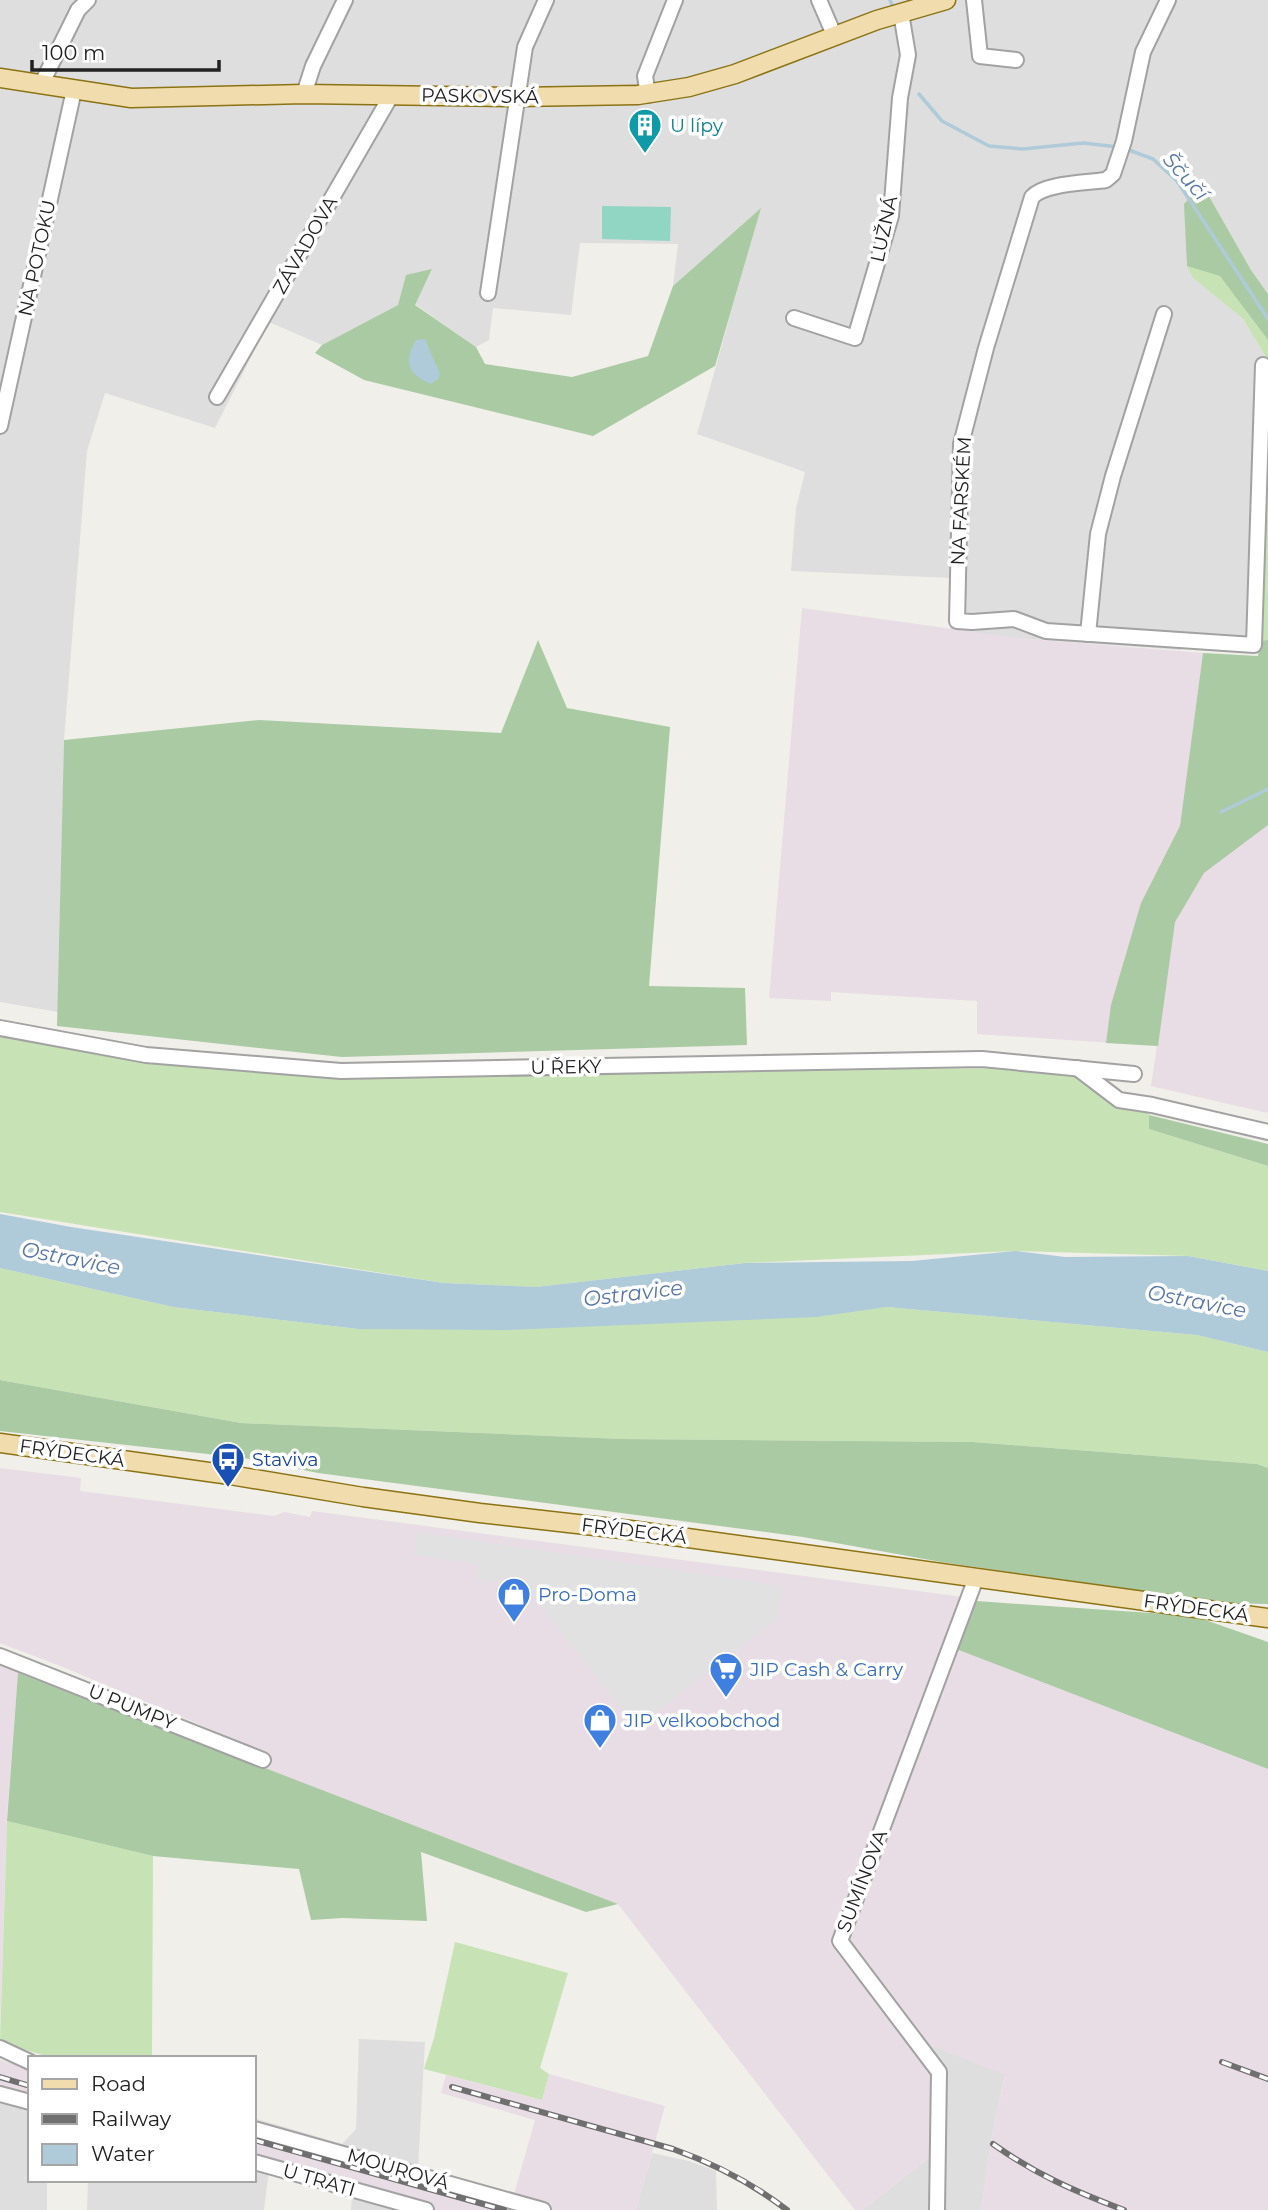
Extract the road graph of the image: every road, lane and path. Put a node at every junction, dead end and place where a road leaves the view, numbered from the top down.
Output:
1 (88, 0) edge
2 (345, 0) edge
3 (546, 0) edge
4 (675, 0) edge
5 (819, 0) edge
6 (946, 0) edge
7 (974, 0) edge
8 (1168, 0) edge
9 (901, 13) junction
10 (835, 37) junction
11 (1016, 60) dead end
12 (0, 78) edge
13 (41, 85) junction
14 (74, 90) junction
15 (304, 94) junction
16 (392, 94) junction
17 (648, 94) junction
18 (517, 97) junction
19 (488, 293) dead end
20 (1164, 314) dead end
21 (794, 318) dead end
22 (1264, 365) dead end
23 (217, 397) dead end
24 (0, 426) edge
25 (1088, 634) junction
26 (0, 1028) edge
27 (1077, 1068) junction
28 (1134, 1074) dead end
29 (1268, 1132) edge
30 (0, 1443) edge
31 (976, 1577) junction
32 (1268, 1618) edge
33 (0, 1656) edge
34 (263, 1759) dead end
35 (0, 2048) edge
36 (28, 2061) edge
37 (0, 2094) edge
38 (28, 2101) edge
39 (256, 2130) edge
40 (256, 2163) edge
41 (426, 2210) edge
42 (543, 2210) edge
43 (937, 2210) edge

1 - 13 street
2 - 15 street
3 - 18 street
4 - 17 street
5 - 10 street
6 - 9 main road, PASKOVSKÁ
7 - 11 street
8 - 25 street, NA FARSKÉM
9 - 10 main road, PASKOVSKÁ
9 - 21 street, LUŽNÁ
10 - 17 main road, PASKOVSKÁ
12 - 13 main road, PASKOVSKÁ
13 - 14 main road, PASKOVSKÁ
14 - 15 main road, PASKOVSKÁ
14 - 24 street, NA POTOKU
15 - 16 main road, PASKOVSKÁ
16 - 18 main road, PASKOVSKÁ
16 - 23 street, ZÁVADOVA
17 - 18 main road, PASKOVSKÁ
18 - 19 street
20 - 25 street
22 - 25 street
26 - 27 street, U ŘEKY
27 - 28 street, U ŘEKY
27 - 29 street
30 - 31 main road, FRÝDECKÁ
31 - 32 main road, FRÝDECKÁ
31 - 43 street, SUMÍNOVA
33 - 34 street, U PUMPY
35 - 36 street
37 - 38 street
39 - 42 street, MOUROVÁ
40 - 41 street, U TRATI

